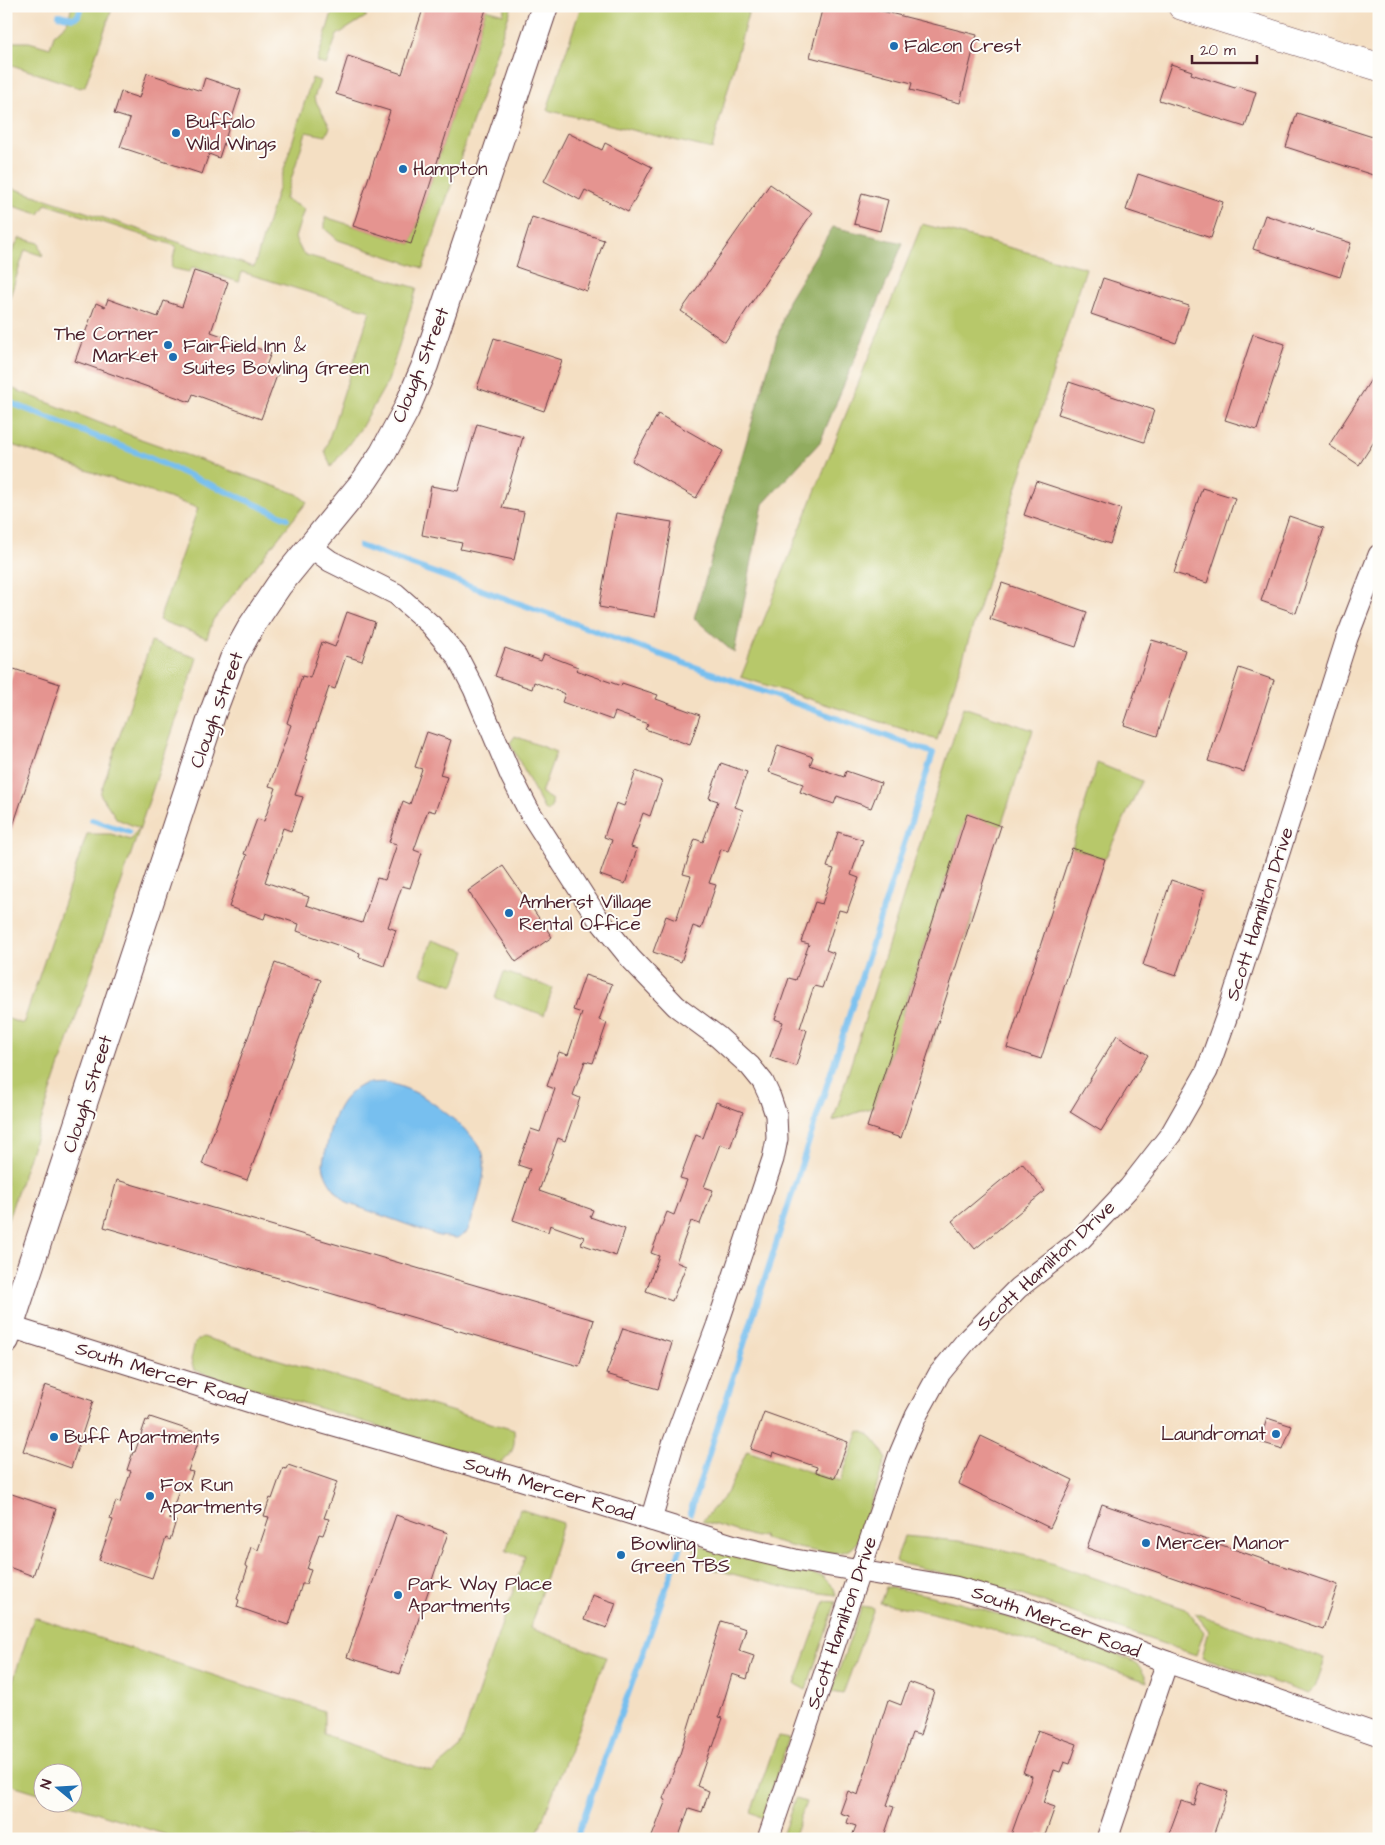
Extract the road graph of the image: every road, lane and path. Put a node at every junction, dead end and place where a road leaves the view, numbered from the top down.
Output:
1 (545, 6) edge
2 (1182, 6) edge
3 (1379, 67) edge
4 (310, 547) junction
5 (1379, 555) edge
6 (8, 1331) edge
7 (651, 1520) junction
8 (860, 1571) junction
9 (1167, 1662) junction
10 (1379, 1734) edge
11 (768, 1839) edge
12 (1106, 1839) edge

1 - 4 street, Clough Street
2 - 3 main road
4 - 6 street, Clough Street
4 - 7 street
5 - 8 street, Scott Hamilton Drive
6 - 7 street, South Mercer Road
7 - 8 street, South Mercer Road
8 - 9 street, South Mercer Road
8 - 11 street, Scott Hamilton Drive
9 - 10 street, South Mercer Road
9 - 12 street

